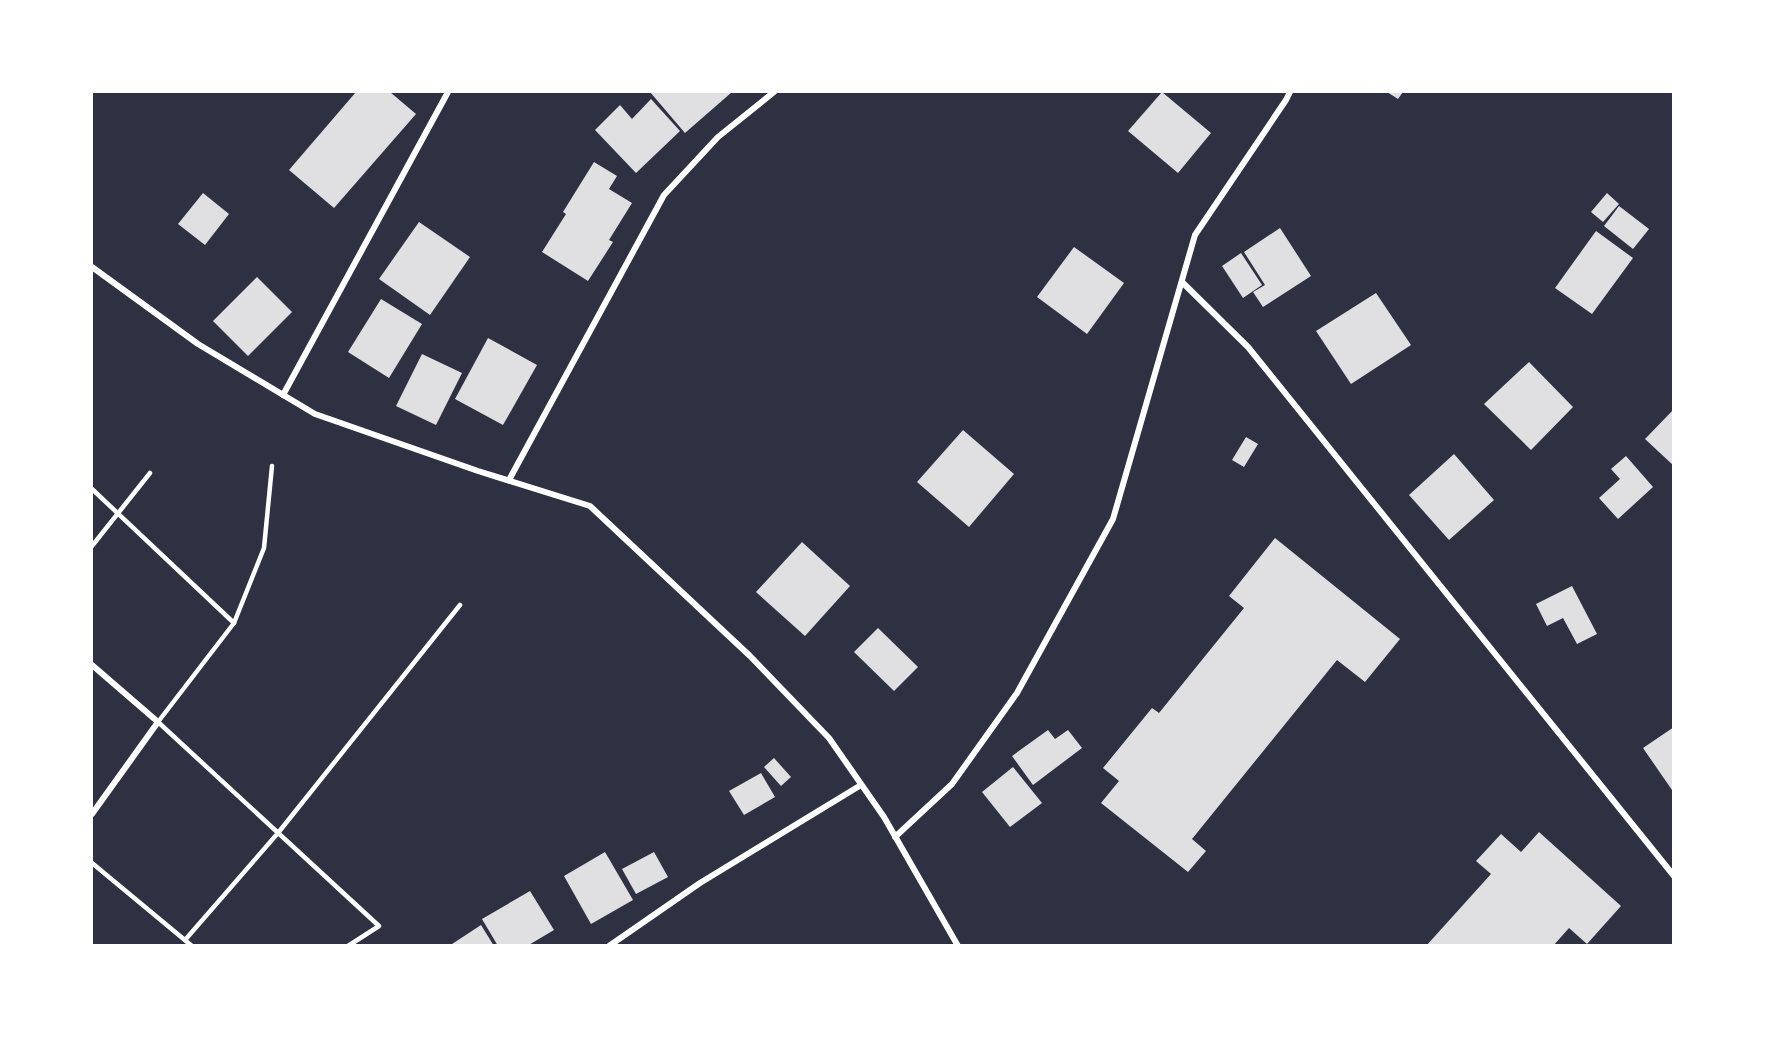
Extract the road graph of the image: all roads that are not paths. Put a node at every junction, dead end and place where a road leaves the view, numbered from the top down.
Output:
1 (448, 92) edge
2 (774, 92) edge
3 (1290, 92) edge
4 (92, 267) edge
5 (1182, 282) junction
6 (283, 395) junction
7 (272, 466) dead end
8 (150, 473) dead end
9 (509, 480) junction
10 (92, 489) edge
11 (118, 513) junction
12 (92, 546) edge
13 (460, 605) dead end
14 (234, 623) junction
15 (92, 665) edge
16 (158, 722) junction
17 (861, 785) junction
18 (92, 814) edge
19 (278, 833) junction
20 (895, 837) junction
21 (92, 863) edge
22 (1674, 876) edge
23 (185, 940) junction
24 (192, 945) edge
25 (348, 945) edge
26 (609, 945) edge
27 (958, 945) edge

1 - 6 street
2 - 9 street
3 - 5 street
4 - 6 street
5 - 20 street
5 - 22 street
6 - 9 street
7 - 14 lane
8 - 11 lane
9 - 17 street
10 - 11 lane
11 - 12 lane
11 - 14 lane
13 - 19 lane
14 - 16 lane
15 - 16 street
16 - 18 street
16 - 19 lane
17 - 20 street
17 - 26 street
19 - 23 lane
19 - 25 lane
20 - 27 street
21 - 23 lane
23 - 24 lane

